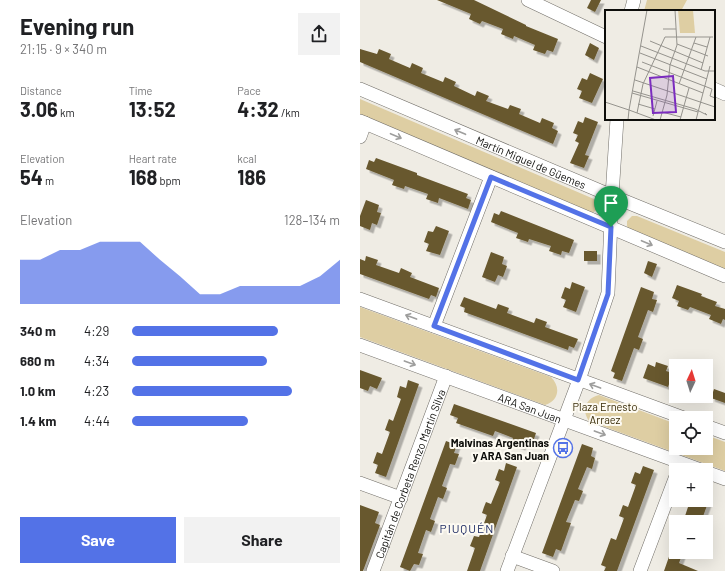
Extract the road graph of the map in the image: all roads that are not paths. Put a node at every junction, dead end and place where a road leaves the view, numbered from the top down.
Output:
1 (528, 0) edge
2 (634, 0) edge
3 (631, 10) edge
4 (605, 37) edge
5 (715, 89) edge
6 (360, 90) edge
7 (725, 94) edge
8 (617, 120) edge
9 (363, 122) edge
10 (360, 137) edge
11 (491, 177) junction
12 (612, 196) junction
13 (611, 227) junction
14 (725, 242) edge
15 (725, 276) edge
16 (360, 299) edge
17 (434, 326) junction
18 (360, 344) edge
19 (446, 376) junction
20 (578, 380) junction
21 (669, 413) edge
22 (564, 420) junction
23 (713, 429) edge
24 (725, 433) edge
25 (672, 463) edge
26 (713, 475) edge
27 (725, 479) edge
28 (360, 482) edge
29 (669, 494) edge
30 (401, 498) junction
31 (512, 556) junction
32 (373, 571) edge
33 (507, 571) edge
34 (552, 571) edge
35 (640, 571) edge

1 - 4 street
2 - 3 street
5 - 7 street
12 -> 6 street, Martín Miguel de Güemes
8 - 12 street
9 - 10 street
9 -> 11 street
11 - 13 street
11 - 17 street
12 - 13 street
12 - 14 street, Martín Miguel de Güemes
13 -> 15 street
13 - 20 street
17 -> 16 street
17 - 20 street
18 -> 19 street, ARA San Juan
19 - 22 street, ARA San Juan
19 - 30 street, Capitán de Corbeta Renzo Martín Silva
21 -> 20 street
20 - 22 street
22 -> 25 street, ARA San Juan
22 - 31 street
23 - 24 street
26 - 27 street
28 - 30 street
29 - 35 street
30 - 32 street, Capitán de Corbeta Renzo Martín Silva
31 - 33 street
31 - 34 street

